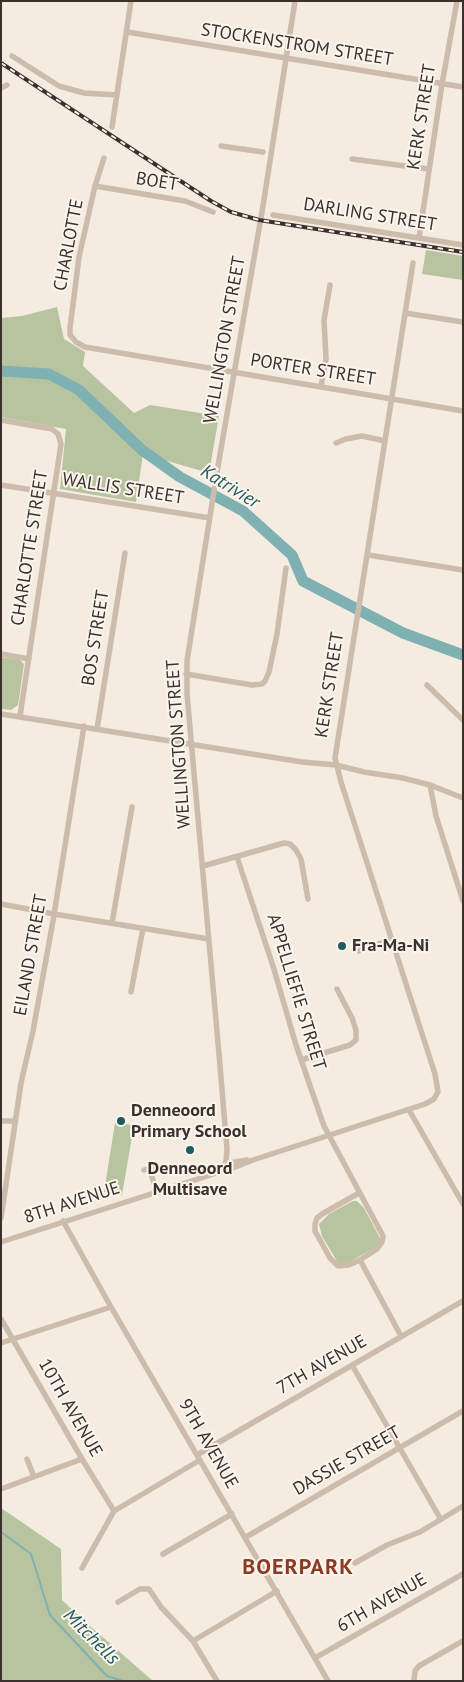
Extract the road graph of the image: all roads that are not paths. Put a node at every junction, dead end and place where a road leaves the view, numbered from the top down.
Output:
1 (131, 1) edge
2 (295, 1) edge
3 (457, 1) edge
4 (126, 32) junction
5 (12, 56) dead end
6 (286, 58) junction
7 (442, 84) junction
8 (463, 87) edge
9 (117, 95) junction
10 (112, 127) dead end
11 (221, 146) dead end
12 (263, 152) dead end
13 (104, 158) dead end
14 (352, 159) dead end
15 (428, 169) junction
16 (95, 186) junction
17 (213, 212) dead end
18 (273, 215) dead end
19 (418, 238) junction
20 (463, 245) edge
21 (413, 263) dead end
22 (330, 285) dead end
23 (405, 313) junction
24 (463, 322) edge
25 (72, 338) joint
26 (235, 373) junction
27 (321, 386) junction
28 (392, 398) junction
29 (463, 411) edge
30 (1, 420) edge
31 (385, 441) junction
32 (336, 443) dead end
33 (1, 485) edge
34 (54, 494) junction
35 (210, 518) junction
36 (126, 553) dead end
37 (368, 555) junction
38 (286, 568) dead end
39 (463, 570) edge
40 (1, 654) edge
41 (29, 659) junction
42 (186, 674) junction
43 (427, 685) dead end
44 (1, 714) edge
45 (20, 716) junction
46 (463, 720) edge
47 (84, 726) junction
48 (97, 729) junction
49 (191, 744) junction
50 (336, 765) junction
51 (430, 785) junction
52 (463, 798) edge
53 (132, 807) dead end
54 (238, 857) junction
55 (203, 866) junction
56 (308, 899) dead end
57 (463, 901) edge
58 (1, 904) edge
59 (54, 914) junction
60 (112, 923) junction
61 (143, 928) junction
62 (209, 939) junction
63 (392, 940) junction
64 (359, 951) dead end
65 (337, 988) dead end
66 (131, 992) dead end
67 (300, 1060) junction
68 (434, 1099) joint
69 (408, 1110) junction
70 (1, 1121) edge
71 (15, 1121) junction
72 (329, 1136) junction
73 (227, 1166) junction
74 (150, 1168) dead end
75 (157, 1192) junction
76 (359, 1193) junction
77 (463, 1204) edge
78 (1, 1218) edge
79 (63, 1221) junction
80 (1, 1242) edge
81 (360, 1260) junction
82 (463, 1301) edge
83 (111, 1307) junction
84 (1, 1319) edge
85 (401, 1336) junction
86 (13, 1339) junction
87 (1, 1343) edge
88 (352, 1365) junction
89 (463, 1411) edge
90 (400, 1447) junction
91 (199, 1457) junction
92 (82, 1459) junction
93 (27, 1460) dead end
94 (34, 1477) junction
95 (1, 1489) edge
96 (463, 1506) edge
97 (114, 1510) junction
98 (232, 1514) junction
99 (440, 1518) junction
100 (246, 1537) junction
101 (163, 1554) dead end
102 (354, 1564) dead end
103 (82, 1568) dead end
104 (463, 1574) edge
105 (277, 1591) junction
106 (118, 1602) dead end
107 (463, 1640) edge
108 (193, 1641) junction
109 (315, 1658) junction
110 (217, 1681) edge
111 (328, 1681) edge
112 (414, 1681) edge

1 - 4 street
2 - 6 street, WELLINGTON STREET
3 - 7 street, KERK STREET
4 - 6 street, STOCKENSTROM STREET
4 - 9 street
5 - 9 street
6 - 7 street, STOCKENSTROM STREET
6 - 26 street, WELLINGTON STREET
7 - 8 street, STOCKENSTROM STREET
7 - 15 street, KERK STREET
9 - 10 street
11 - 12 street
13 - 16 street, CHARLOTTE
14 - 15 street
15 - 19 street, KERK STREET
16 - 17 street, BOET
16 - 25 street, CHARLOTTE
18 - 19 street, DARLING STREET
19 - 20 street, DARLING STREET
21 - 23 street, KERK STREET
22 - 27 street
23 - 24 street
23 - 28 street, KERK STREET
25 - 26 street, PORTER STREET
26 - 27 street, PORTER STREET
26 - 35 street, WELLINGTON STREET
27 - 28 street, PORTER STREET
28 - 29 street, PORTER STREET
28 - 31 street, KERK STREET
30 - 34 street, CHARLOTTE STREET
31 - 32 street
31 - 37 street, KERK STREET
33 - 34 street, WALLIS STREET
34 - 35 street, WALLIS STREET
34 - 41 street, CHARLOTTE STREET
35 - 42 street, WELLINGTON STREET
36 - 48 street, BOS STREET
37 - 39 street
37 - 50 street, KERK STREET
38 - 42 street
40 - 41 street
41 - 45 street, CHARLOTTE STREET
42 - 49 street, WELLINGTON STREET
43 - 46 street
44 - 45 street
45 - 47 street
47 - 48 street
47 - 59 street, EILAND STREET
48 - 49 street
49 - 50 street
49 - 55 street, WELLINGTON STREET
50 - 51 street
50 - 63 street, KERK STREET
51 - 52 street
51 - 57 street
53 - 60 street
54 - 55 street
54 - 56 street
54 - 67 street, APPELLIEFIE STREET
55 - 62 street, WELLINGTON STREET
58 - 59 street
59 - 60 street
59 - 71 street, EILAND STREET
60 - 61 street
61 - 62 street
61 - 66 street
62 - 73 street, WELLINGTON STREET
63 - 64 street
63 - 68 street, KERK STREET
65 - 67 street
67 - 72 street, APPELLIEFIE STREET
68 - 69 street, 8TH AVENUE
69 - 72 street, 8TH AVENUE
69 - 77 street
70 - 71 street
71 - 78 street, EILAND STREET
72 - 73 street, 8TH AVENUE
72 - 76 street, APPELLIEFIE STREET
73 - 75 street, 8TH AVENUE
74 - 75 street
75 - 79 street, 8TH AVENUE
76 - 81 street
76 - 81 street
79 - 80 street, 8TH AVENUE
79 - 83 street, 9TH AVENUE
81 - 85 street
82 - 85 street, 7TH AVENUE
83 - 86 street
83 - 91 street, 9TH AVENUE
84 - 86 street, 10TH AVENUE
85 - 88 street, 7TH AVENUE
86 - 87 street
86 - 92 street, 10TH AVENUE
88 - 90 street
88 - 91 street, 7TH AVENUE
89 - 90 street, DASSIE STREET
90 - 99 street
90 - 100 street, DASSIE STREET
91 - 97 street, 7TH AVENUE
91 - 98 street, 9TH AVENUE
92 - 94 street
92 - 97 street, 10TH AVENUE
93 - 94 street
94 - 95 street
96 - 99 street
97 - 103 street
98 - 100 street, 9TH AVENUE
98 - 101 street
99 - 102 street
100 - 105 street, 9TH AVENUE
104 - 109 street, 6TH AVENUE
105 - 108 street
105 - 109 street, 9TH AVENUE
106 - 108 street
107 - 112 street
108 - 110 street
109 - 111 street, 9TH AVENUE

